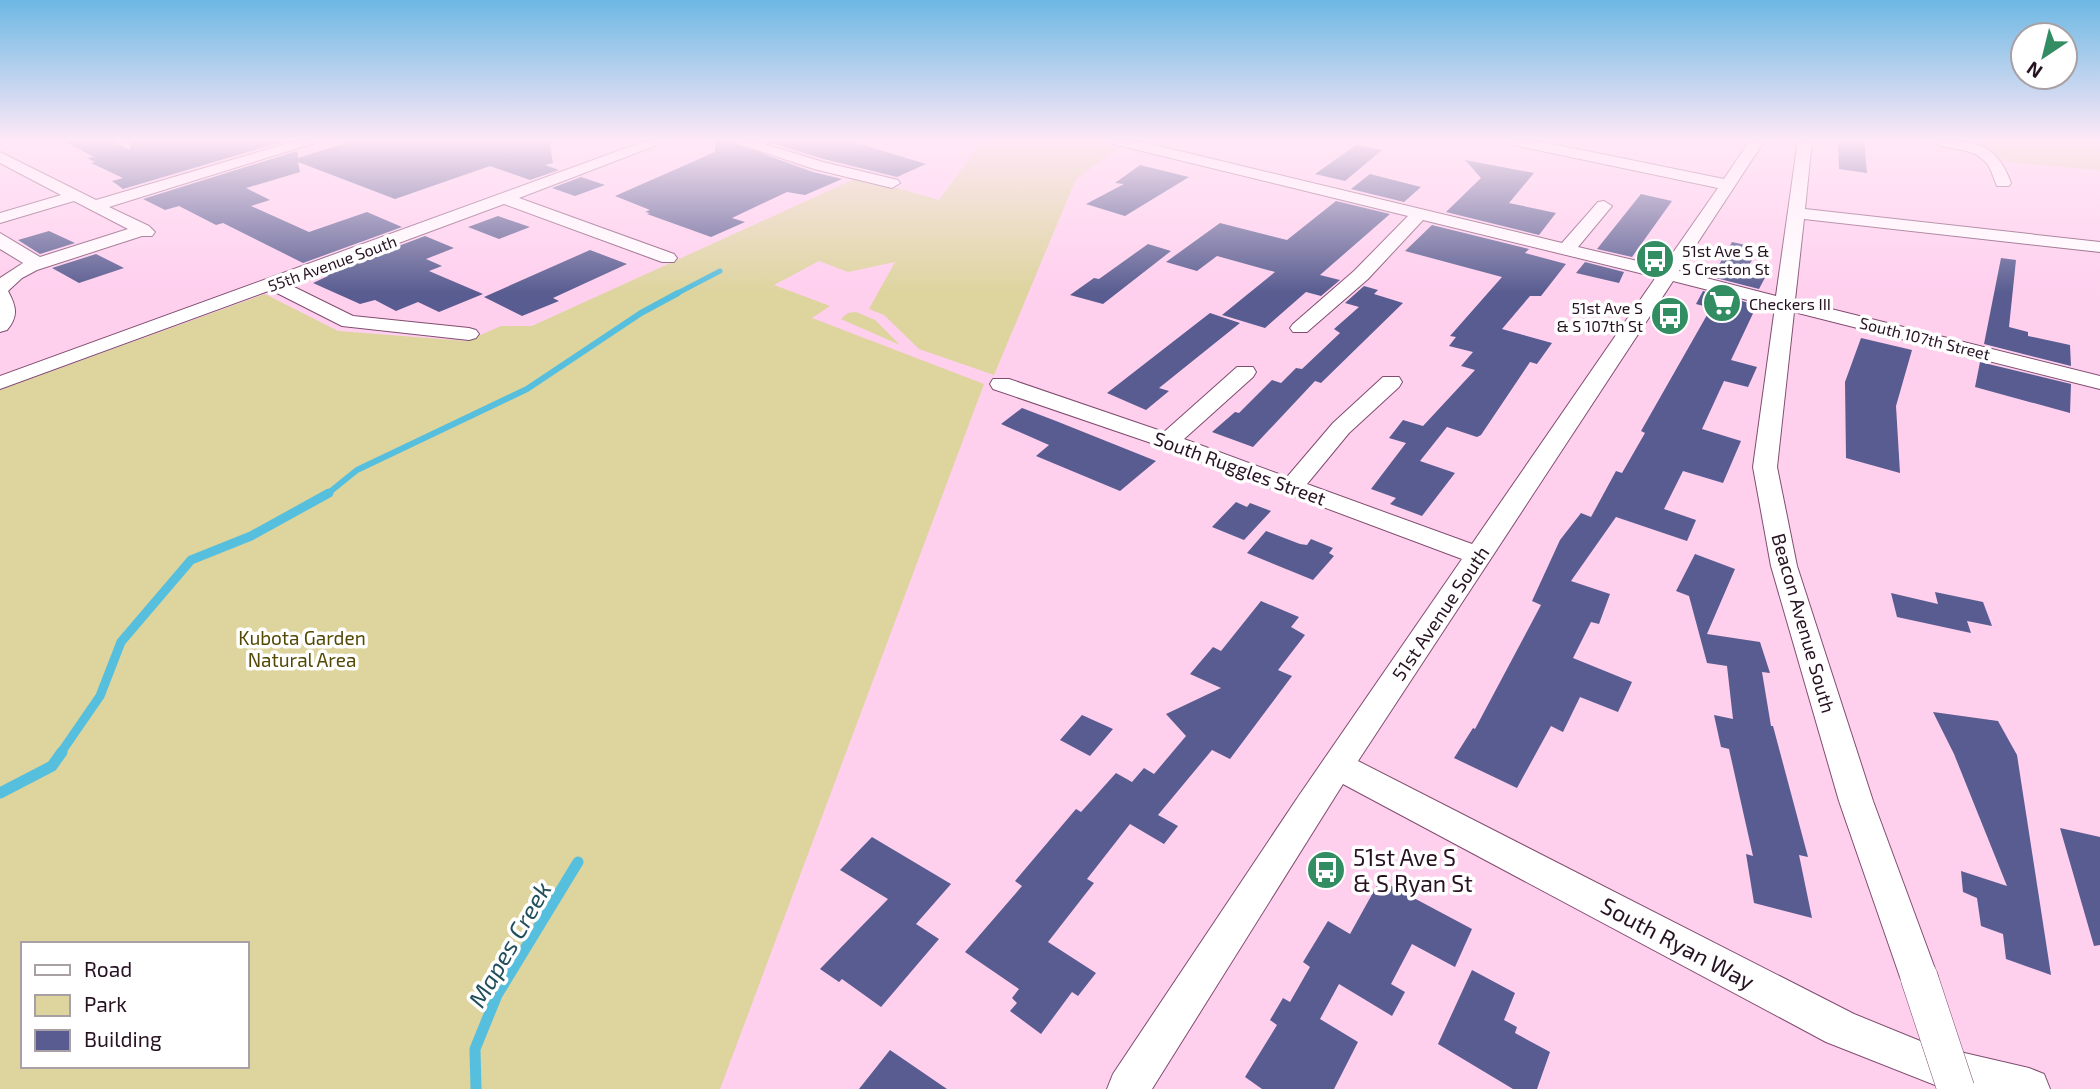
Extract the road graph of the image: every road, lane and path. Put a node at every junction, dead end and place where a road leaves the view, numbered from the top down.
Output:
1 (69, 191) edge
2 (146, 191) edge
3 (527, 191) edge
4 (1322, 191) edge
5 (1724, 191) edge
6 (1799, 191) edge
7 (77, 195) junction
8 (505, 199) junction
9 (97, 205) junction
10 (1604, 206) dead end
11 (36, 207) junction
12 (18, 212) junction
13 (1797, 213) junction
14 (1419, 214) junction
15 (55, 216) dead end
16 (0, 218) edge
17 (0, 237) edge
18 (2100, 247) edge
19 (1566, 250) junction
20 (668, 258) dead end
21 (38, 264) junction
22 (1668, 274) junction
23 (274, 284) junction
24 (0, 288) edge
25 (0, 294) edge
26 (1786, 304) junction
27 (0, 326) edge
28 (1300, 328) dead end
29 (469, 334) dead end
30 (1245, 372) dead end
31 (1391, 382) dead end
32 (0, 383) edge
33 (2100, 383) edge
34 (1000, 384) dead end
35 (1168, 441) junction
36 (1292, 486) junction
37 (1478, 556) junction
38 (1338, 765) junction
39 (1128, 1089) edge
40 (1956, 1089) edge
41 (2029, 1089) edge

1 - 7 street
2 - 9 street
3 - 8 street, 55th Avenue South
4 - 14 street, South 107th Street
5 - 22 street, 51st Avenue South
6 - 13 street, Beacon Avenue South
7 - 9 street
7 - 11 street
8 - 20 street
8 - 23 street, 55th Avenue South
9 - 21 street
10 - 19 street
11 - 12 street
11 - 15 street
12 - 16 street
12 - 17 street
13 - 18 street
13 - 26 street, Beacon Avenue South
14 - 19 street, South 107th Street
14 - 28 street
17 - 21 street
19 - 22 street, South 107th Street
21 - 24 street
22 - 26 street, South 107th Street
22 - 37 street, 51st Avenue South
23 - 29 street
23 - 32 street, 55th Avenue South
25 - 27 street
26 - 33 street, South 107th Street
26 - 40 street, Beacon Avenue South, bridge
30 - 35 street
31 - 36 street
34 - 35 street, South Ruggles Street
35 - 36 street, South Ruggles Street
36 - 37 street, South Ruggles Street
37 - 38 street, 51st Avenue South
38 - 39 street, 51st Avenue South
38 - 41 street, South Ryan Way

